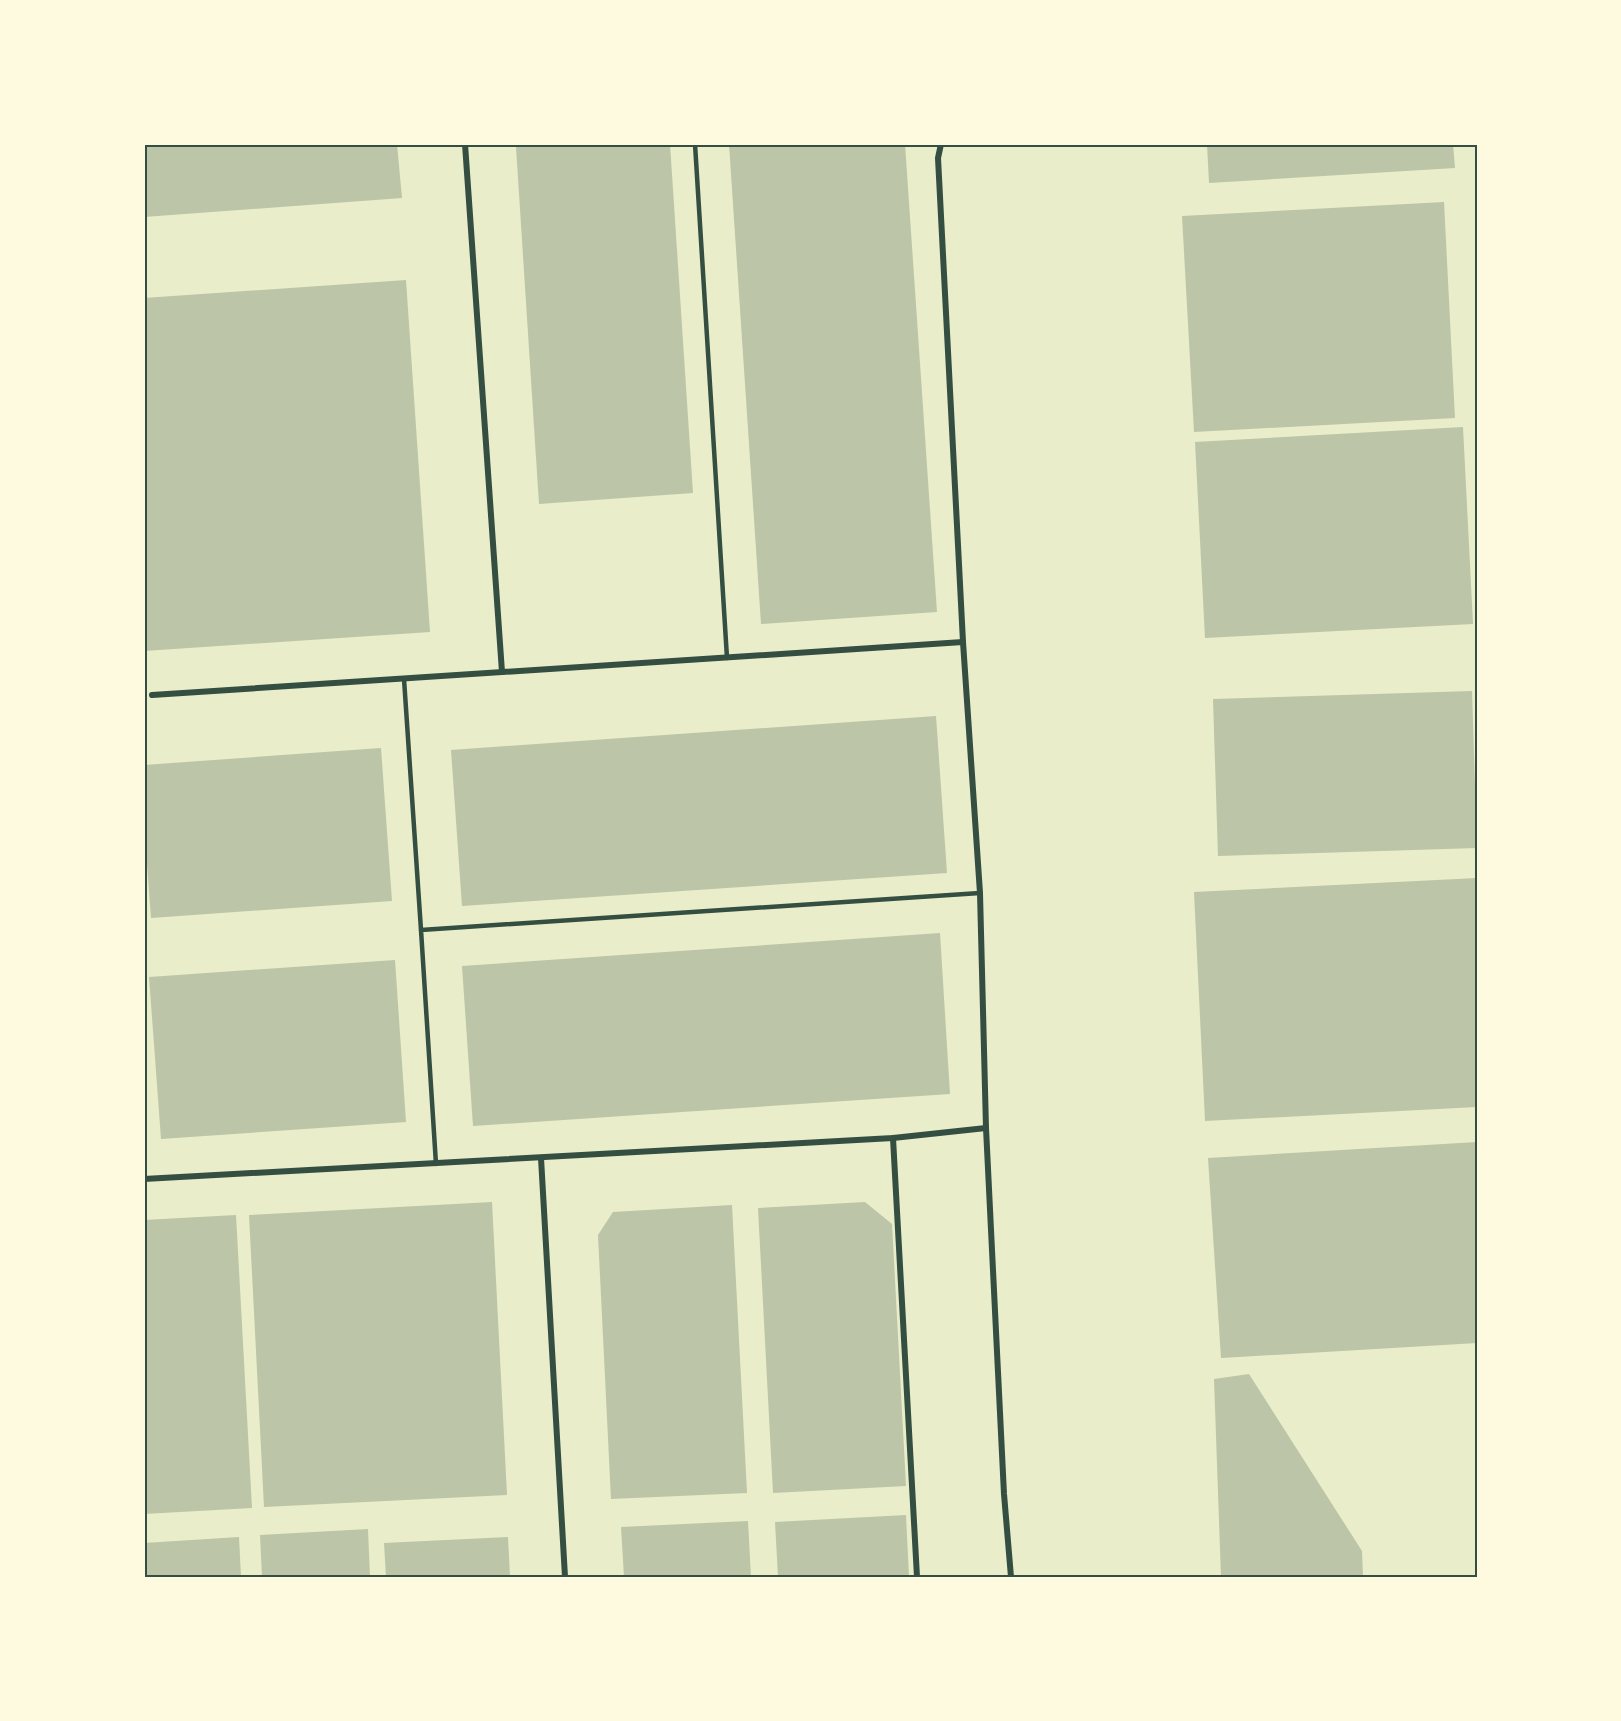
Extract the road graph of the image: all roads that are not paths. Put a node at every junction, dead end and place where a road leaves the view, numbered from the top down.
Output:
1 (465, 144) edge
2 (694, 144) edge
3 (941, 144) edge
4 (963, 642) junction
5 (728, 658) junction
6 (502, 672) junction
7 (404, 679) junction
8 (152, 695) dead end
9 (980, 893) junction
10 (421, 930) junction
11 (986, 1128) junction
12 (893, 1138) junction
13 (541, 1158) junction
14 (436, 1164) junction
15 (144, 1179) edge
16 (565, 1577) edge
17 (917, 1577) edge
18 (1011, 1577) edge

1 - 6 street
2 - 5 lane
3 - 4 street
4 - 5 street
4 - 9 street
5 - 6 street
6 - 7 street
7 - 8 street
7 - 10 lane
9 - 10 lane
9 - 11 street
10 - 14 lane
11 - 12 street
11 - 18 street
12 - 13 street
12 - 17 street
13 - 14 street
13 - 16 street
14 - 15 street

